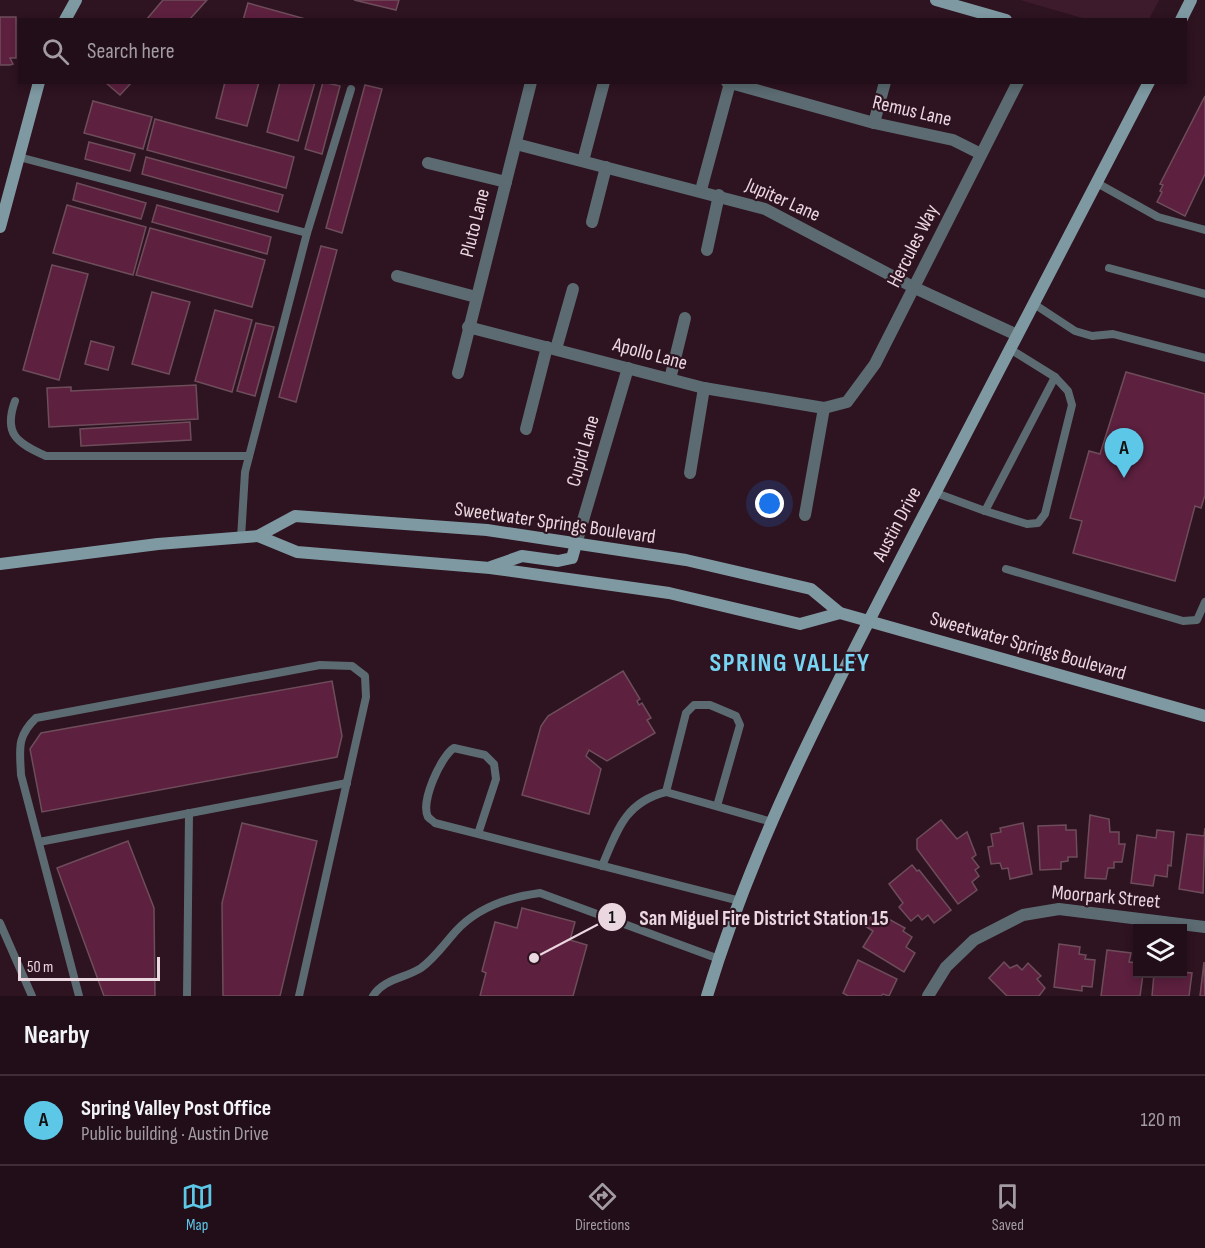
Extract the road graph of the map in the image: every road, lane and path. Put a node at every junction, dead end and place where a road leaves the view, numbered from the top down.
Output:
1 (76, 0) edge
2 (936, 0) edge
3 (1191, 0) edge
4 (66, 18) edge
5 (999, 18) edge
6 (1182, 18) edge
7 (38, 84) edge
8 (531, 84) edge
9 (603, 84) edge
10 (729, 84) edge
11 (736, 84) edge
12 (884, 84) edge
13 (1017, 84) edge
14 (1148, 84) edge
15 (766, 88) edge
16 (351, 89) dead end
17 (874, 123) junction
18 (516, 144) junction
19 (981, 154) junction
20 (19, 157) junction
21 (583, 161) junction
22 (428, 163) dead end
23 (606, 167) junction
24 (506, 182) junction
25 (1097, 183) junction
26 (701, 190) junction
27 (720, 195) junction
28 (592, 222) dead end
29 (0, 227) edge
30 (1205, 230) edge
31 (307, 233) junction
32 (706, 250) dead end
33 (1109, 268) dead end
34 (397, 276) dead end
35 (915, 288) junction
36 (573, 289) dead end
37 (1205, 294) edge
38 (476, 297) junction
39 (1034, 304) junction
40 (685, 318) dead end
41 (468, 327) junction
42 (1017, 335) junction
43 (552, 348) junction
44 (1010, 349) junction
45 (1204, 356) edge
46 (628, 368) junction
47 (458, 373) dead end
48 (1055, 377) junction
49 (670, 379) junction
50 (704, 388) junction
51 (15, 401) dead end
52 (824, 408) junction
53 (526, 429) dead end
54 (249, 456) junction
55 (690, 473) dead end
56 (936, 493) junction
57 (985, 511) junction
58 (805, 514) dead end
59 (258, 536) junction
60 (241, 538) junction
61 (576, 544) junction
62 (0, 564) edge
63 (490, 568) junction
64 (1006, 569) dead end
65 (1205, 602) edge
66 (840, 613) junction
67 (868, 622) junction
68 (1205, 716) edge
69 (346, 783) junction
70 (666, 792) junction
71 (717, 806) junction
72 (189, 813) junction
73 (772, 822) junction
74 (478, 834) junction
75 (39, 842) junction
76 (602, 866) junction
77 (740, 901) junction
78 (0, 923) edge
79 (1205, 927) edge
80 (719, 959) junction
81 (32, 996) edge
82 (79, 996) edge
83 (187, 996) edge
84 (299, 996) edge
85 (374, 996) edge
86 (707, 996) edge
87 (928, 996) edge

1 - 4 main road
2 - 5 main road
3 - 6 main road
7 - 20 main road
8 - 18 street, Pluto Lane
9 - 21 street
10 - 26 street
11 - 15 street, Remus Lane
12 - 17 street
13 - 19 street, Hercules Way
14 - 25 main road, Austin Drive
15 - 17 street, Remus Lane
16 - 31 lane
17 - 19 street, Remus Lane
18 - 21 street, Jupiter Lane
18 - 24 street, Pluto Lane
19 - 35 street, Hercules Way
20 - 29 main road
20 - 31 lane
21 - 23 street, Jupiter Lane
22 - 24 street
23 - 26 street, Jupiter Lane
23 - 28 street
24 - 38 street, Pluto Lane
25 - 30 lane
25 - 39 main road, Austin Drive
26 - 27 street, Jupiter Lane
27 - 32 street
27 - 35 street, Jupiter Lane
31 - 54 lane
33 - 37 lane
34 - 38 street
35 - 42 street, Jupiter Lane
35 - 52 street, Hercules Way
36 - 43 street
38 - 41 street, Pluto Lane
39 - 42 main road, Austin Drive
39 - 45 lane
40 - 49 street
41 - 43 street, Apollo Lane
41 - 47 street, Pluto Lane
42 - 44 main road, Austin Drive
43 - 46 street, Apollo Lane
43 - 53 street
44 - 48 lane
44 - 56 main road, Austin Drive
46 - 49 street, Apollo Lane
46 - 61 street, Cupid Lane
48 - 57 lane
48 - 57 lane
49 - 50 street, Apollo Lane
50 - 52 street, Apollo Lane
50 - 55 street
51 - 54 lane
52 - 58 street
54 - 60 lane
56 - 57 lane
56 - 67 main road, Austin Drive
59 - 60 main road, Sweetwater Springs Boulevard
59 - 61 main road, Sweetwater Springs Boulevard
59 - 63 main road, Sweetwater Springs Boulevard
60 - 62 main road, Sweetwater Springs Boulevard
61 - 63 main road
61 - 66 main road, Sweetwater Springs Boulevard
63 - 66 main road, Sweetwater Springs Boulevard
64 - 65 lane
66 - 67 main road, Sweetwater Springs Boulevard
67 - 68 main road, Sweetwater Springs Boulevard
67 - 73 main road, Austin Drive
69 - 72 lane
69 - 75 lane
69 - 84 lane
70 - 71 lane
70 - 71 lane
70 - 76 lane
71 - 73 lane
72 - 75 lane
72 - 83 lane
73 - 77 main road, Austin Drive
74 - 74 lane
74 - 76 lane
75 - 82 lane
76 - 77 lane
77 - 80 main road, Austin Drive
78 - 81 lane
79 - 87 street, Moorpark Street
80 - 85 lane
80 - 86 main road, Austin Drive

